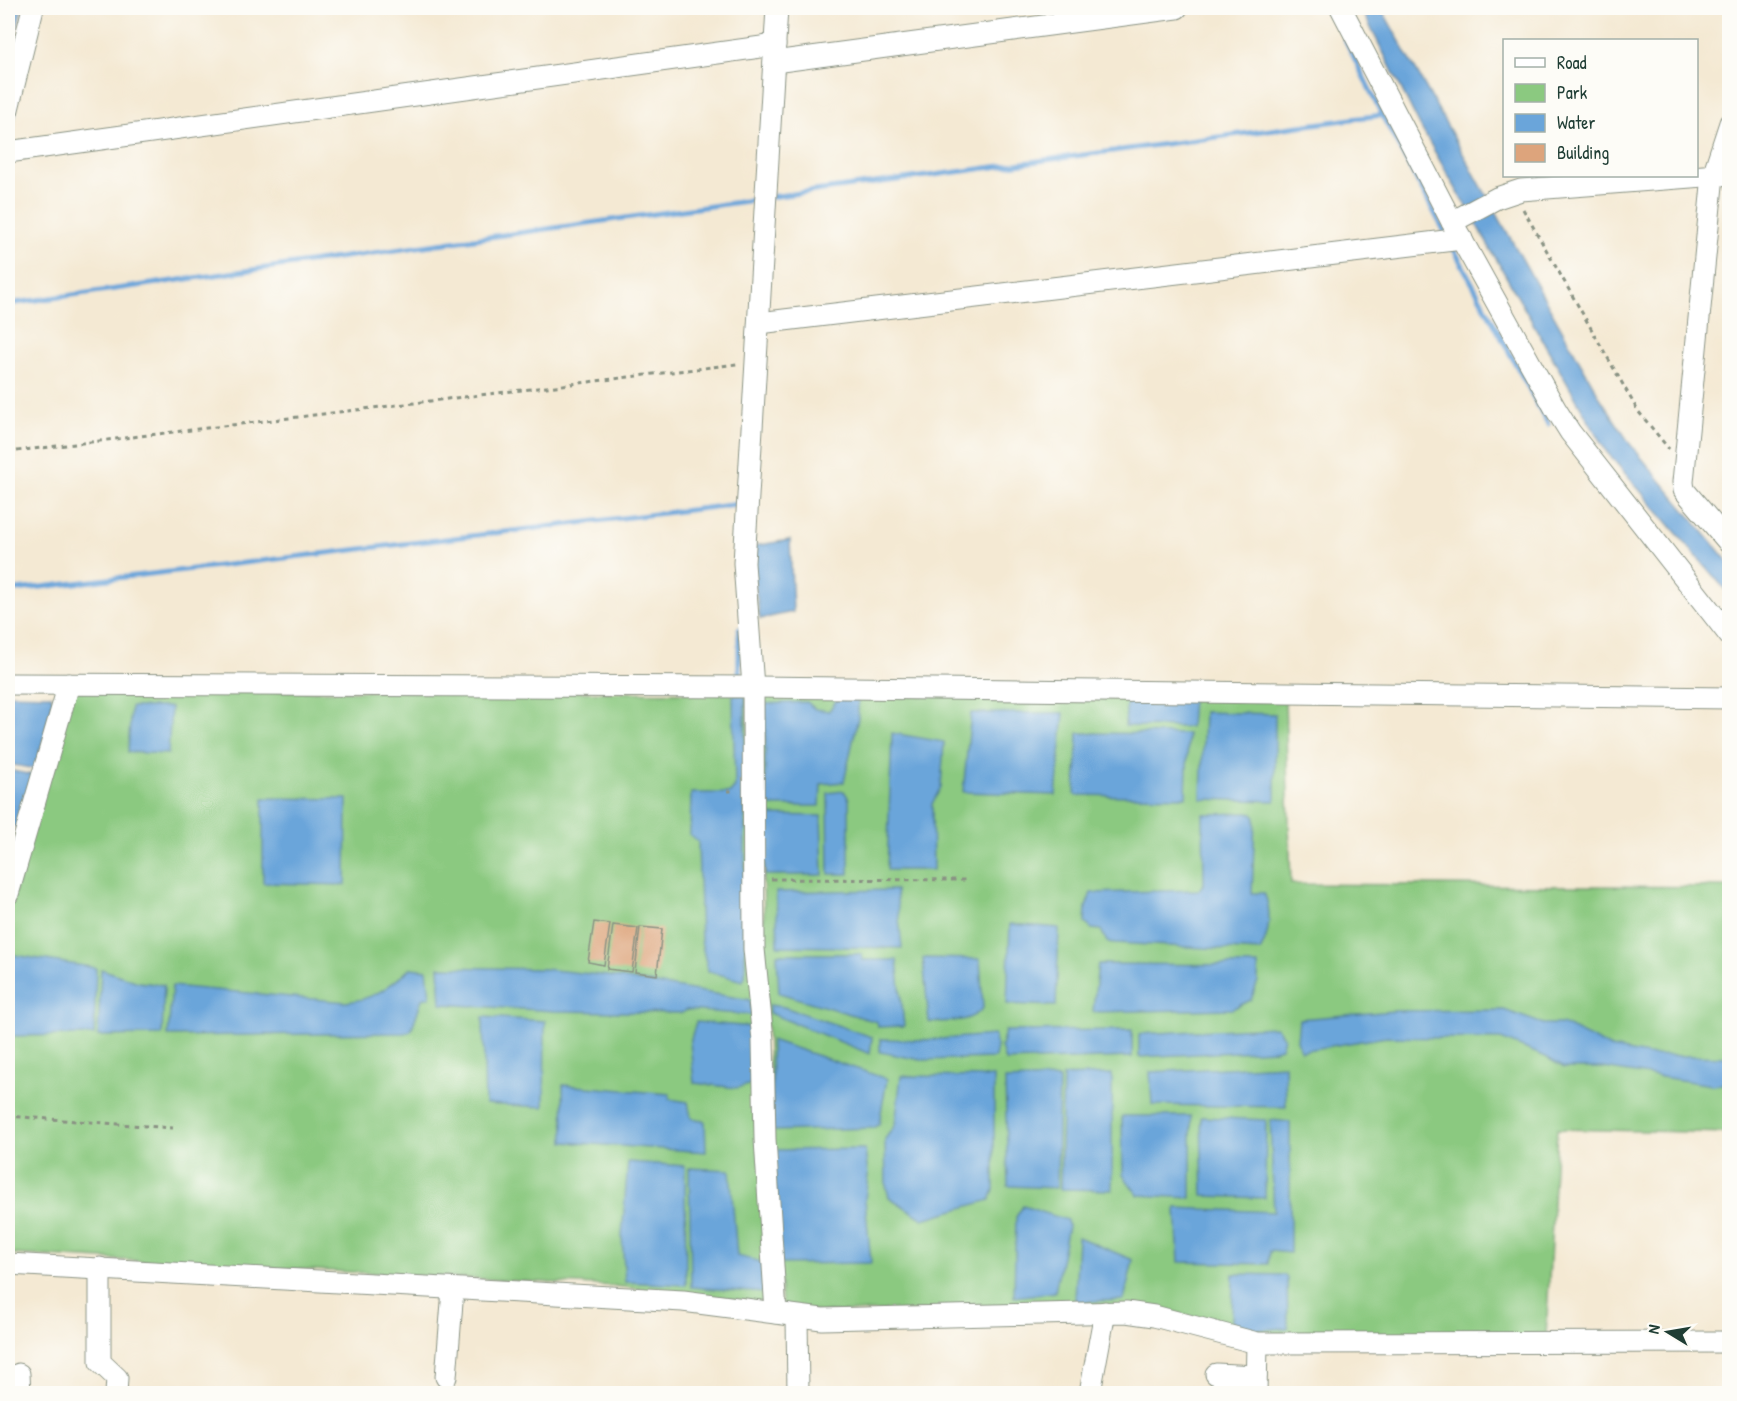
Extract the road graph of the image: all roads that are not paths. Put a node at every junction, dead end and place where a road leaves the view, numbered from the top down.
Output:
1 (33, 8) edge
2 (777, 8) edge
3 (1176, 8) edge
4 (1341, 8) edge
5 (774, 53) junction
6 (8, 108) edge
7 (1730, 123) edge
8 (8, 152) edge
9 (1721, 174) edge
10 (1698, 176) edge
11 (1690, 177) edge
12 (1458, 226) junction
13 (759, 323) junction
14 (1730, 543) edge
15 (1730, 636) edge
16 (8, 684) edge
17 (69, 684) junction
18 (753, 687) junction
19 (1730, 698) edge
20 (8, 894) edge
21 (8, 1264) edge
22 (100, 1268) junction
23 (453, 1290) junction
24 (1105, 1312) junction
25 (776, 1313) junction
26 (797, 1317) junction
27 (1730, 1342) edge
28 (1257, 1343) junction
29 (1216, 1374) dead end
30 (446, 1377) dead end
31 (1257, 1385) edge
32 (1091, 1387) dead end
33 (116, 1394) edge
34 (798, 1394) edge

1 - 6 street
2 - 5 street
3 - 5 street
4 - 12 street
5 - 8 street
5 - 13 street
7 - 9 street
9 - 10 street
9 - 14 street
11 - 12 street
12 - 13 street
12 - 15 street
13 - 18 street
16 - 17 street
17 - 18 street
17 - 20 street
18 - 19 street
18 - 25 street
21 - 22 street
22 - 23 street
22 - 33 street
23 - 25 street
23 - 30 street
24 - 26 street
24 - 28 street
24 - 32 street
25 - 26 street
26 - 34 street
27 - 28 street
28 - 31 street
29 - 31 street

